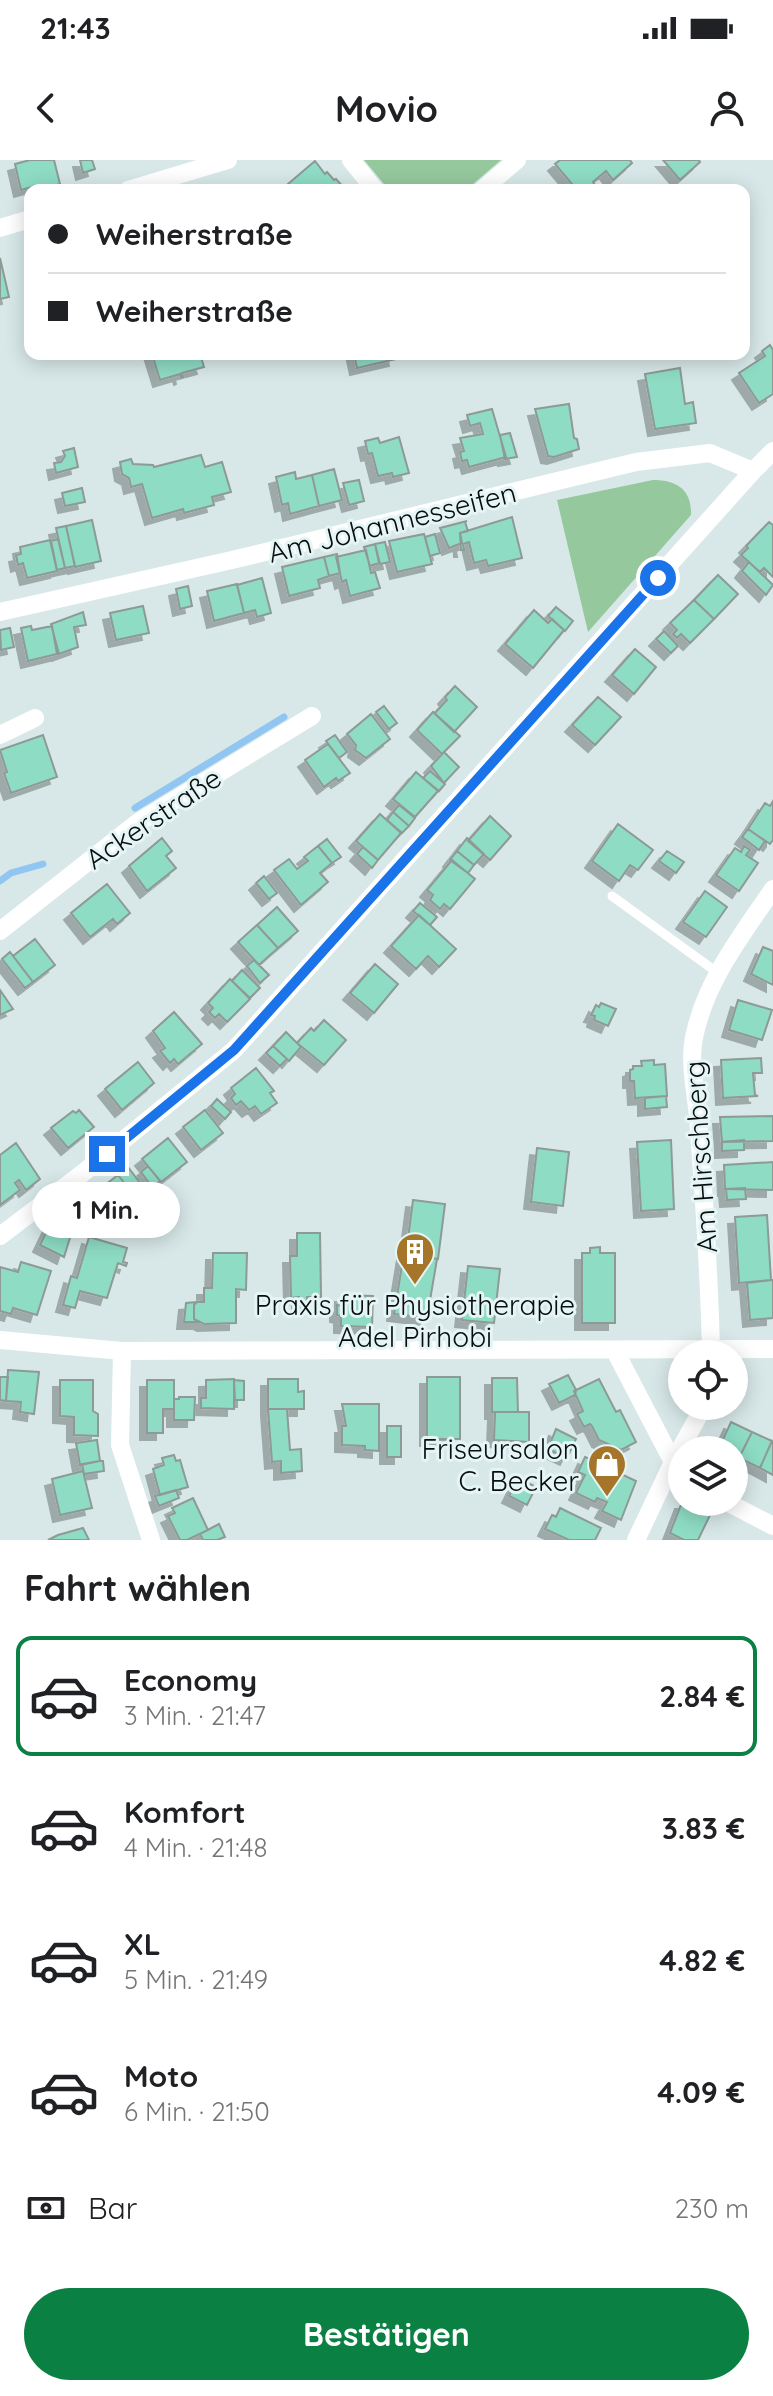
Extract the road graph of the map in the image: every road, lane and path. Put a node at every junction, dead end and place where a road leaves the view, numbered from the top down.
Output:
1 (228, 160) edge
2 (351, 160) edge
3 (517, 160) edge
4 (148, 184) edge
5 (370, 184) edge
6 (489, 184) edge
7 (24, 221) edge
8 (0, 228) edge
9 (773, 451) edge
10 (753, 471) junction
11 (0, 612) edge
12 (312, 716) dead end
13 (35, 718) dead end
14 (0, 735) edge
15 (773, 889) edge
16 (612, 896) dead end
17 (0, 931) edge
18 (718, 973) junction
19 (0, 1236) edge
20 (0, 1340) edge
21 (710, 1340) edge
22 (773, 1349) edge
23 (668, 1350) edge
24 (122, 1351) junction
25 (615, 1351) junction
26 (748, 1352) edge
27 (668, 1450) edge
28 (668, 1483) edge
29 (748, 1513) edge
30 (773, 1526) edge
31 (151, 1540) edge
32 (636, 1540) edge

1 - 4 street
2 - 5 street
3 - 6 street
7 - 8 street
9 - 10 street
10 - 11 street, Am Johannesseifen
10 - 19 street
12 - 17 street, Ackerstraße
13 - 14 street
15 - 18 street, Am Hirschberg
16 - 18 lane
18 - 21 street, Am Hirschberg
20 - 24 street
22 - 26 street
23 - 25 street
24 - 25 street
24 - 31 street
25 - 27 street
28 - 32 street
29 - 30 street

